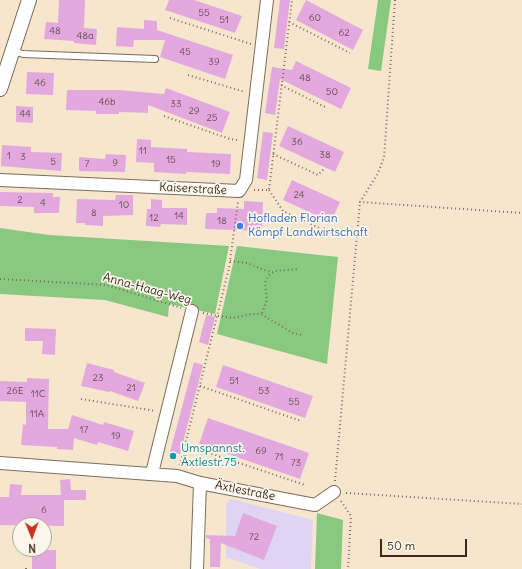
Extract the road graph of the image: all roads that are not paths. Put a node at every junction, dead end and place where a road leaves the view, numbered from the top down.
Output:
1 (29, 0) edge
2 (267, 0) edge
3 (11, 50) junction
4 (154, 59) dead end
5 (0, 89) edge
6 (0, 180) edge
7 (192, 311) road end
8 (0, 464) edge
9 (152, 473) junction
10 (200, 482) junction
11 (334, 492) road end
12 (196, 569) edge

1 - 3 street
2 - 6 street, Kaiserstraße
3 - 4 lane
3 - 5 street
7 - 9 street
8 - 9 street, Äxtlestraße
9 - 10 street, Äxtlestraße
10 - 11 street, Äxtlestraße
10 - 12 street

